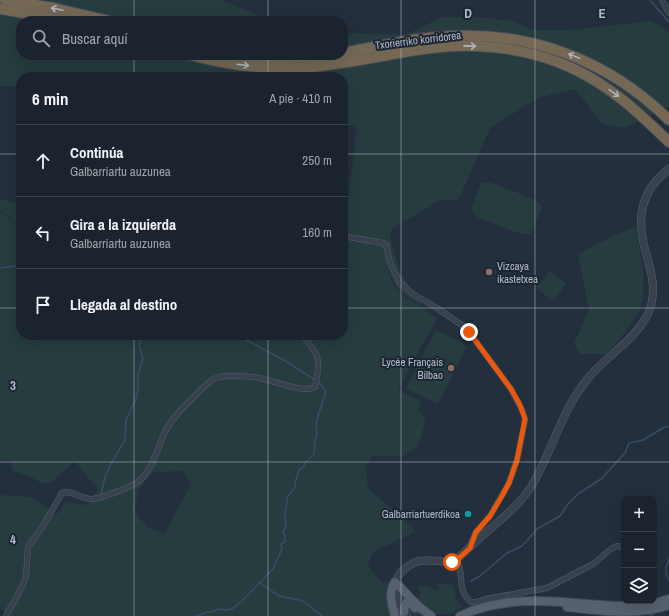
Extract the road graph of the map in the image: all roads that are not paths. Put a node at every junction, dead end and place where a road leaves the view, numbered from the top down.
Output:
1 (5, 0) edge
2 (662, 0) edge
3 (0, 9) edge
4 (669, 13) edge
5 (40, 16) edge
6 (88, 16) edge
7 (348, 52) edge
8 (213, 60) edge
9 (669, 120) edge
10 (669, 142) edge
11 (668, 170) edge
12 (348, 237) edge
13 (306, 340) edge
14 (621, 547) edge
15 (470, 548) junction
16 (456, 560) junction
17 (395, 582) junction
18 (669, 599) edge
19 (669, 606) edge
20 (405, 614) edge
21 (472, 614) edge
22 (6, 616) edge
23 (395, 616) edge
24 (424, 616) edge
25 (431, 616) edge
26 (452, 616) edge
27 (460, 616) edge

6 -> 1 highway
2 - 4 street
3 - 5 highway
9 -> 7 highway, Txorierriko korridorea
8 -> 10 highway, Txorierriko korridorea
11 - 15 street
12 - 15 street
13 - 22 street
14 - 16 street
15 - 16 street
16 - 17 street
17 - 20 street
17 - 23 main road
17 - 25 main road
18 - 21 main road
19 - 21 main road
20 - 24 main road
21 - 26 main road
21 - 27 main road

